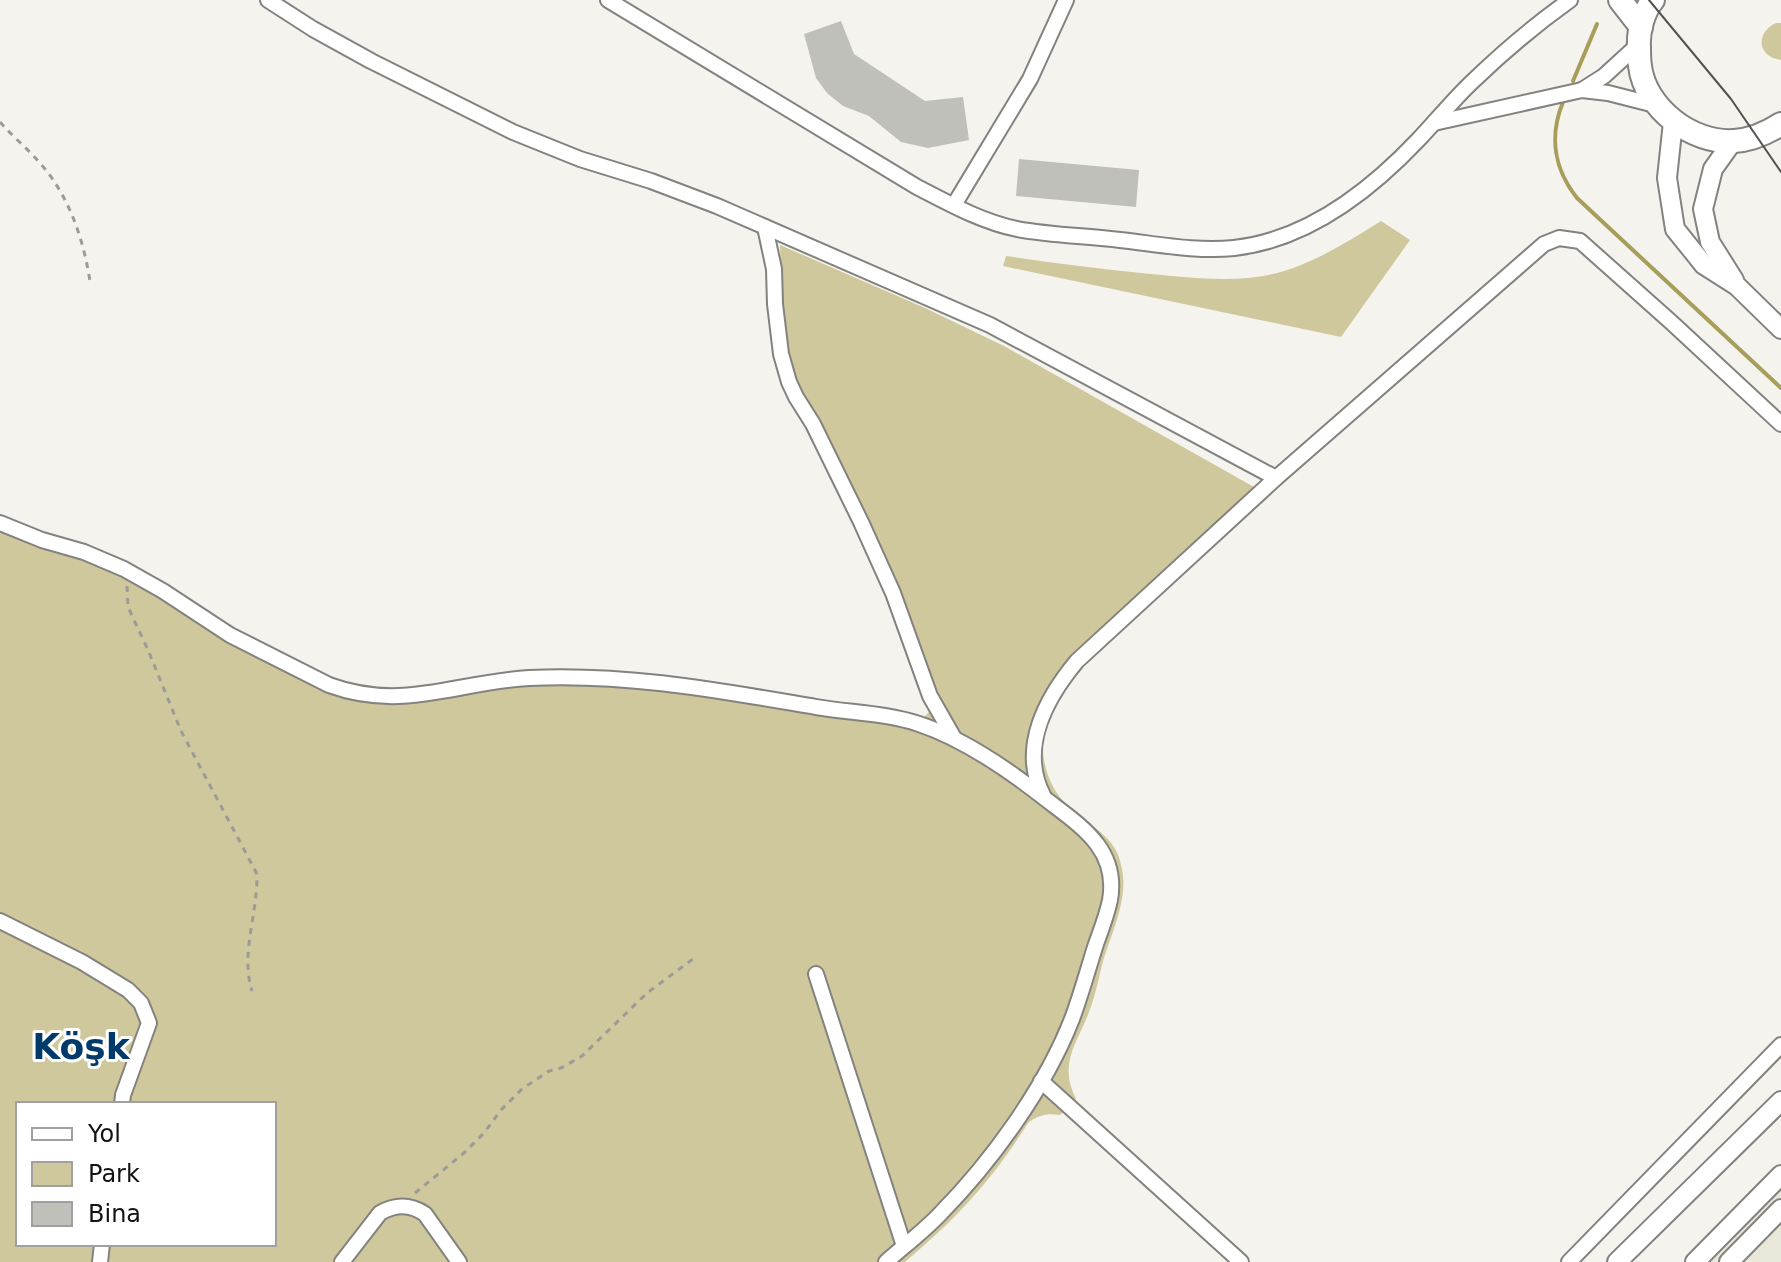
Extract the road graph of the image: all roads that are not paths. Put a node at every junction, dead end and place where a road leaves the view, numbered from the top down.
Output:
1 (268, 0) edge
2 (608, 0) edge
3 (1066, 0) edge
4 (1570, 0) edge
5 (1620, 0) edge
6 (1653, 0) edge
7 (1640, 36) junction
8 (1582, 90) junction
9 (1666, 114) junction
10 (1434, 123) junction
11 (1781, 124) edge
12 (1733, 141) junction
13 (954, 205) junction
14 (765, 227) junction
15 (1737, 286) junction
16 (1781, 329) edge
17 (1781, 424) edge
18 (1276, 478) junction
19 (0, 523) edge
20 (955, 739) junction
21 (1045, 799) junction
22 (0, 921) edge
23 (816, 974) dead end
24 (1781, 1045) edge
25 (1041, 1081) junction
26 (1781, 1101) edge
27 (122, 1102) edge
28 (1781, 1175) edge
29 (1781, 1209) edge
30 (904, 1246) junction
31 (342, 1262) edge
32 (459, 1262) edge
33 (886, 1262) edge
34 (1241, 1262) edge
35 (1569, 1262) edge
36 (1617, 1262) edge
37 (1695, 1262) edge
38 (1729, 1262) edge

1 - 14 street
2 - 13 street
3 - 13 street
4 - 10 street
5 - 7 main road
6 - 7 main road
7 - 8 street
7 - 9 main road
8 - 9 street
8 - 10 street
9 - 12 main road
9 - 15 street
10 - 13 street
11 - 12 main road
12 - 15 street
14 - 18 street
14 - 20 street
15 - 16 street
17 - 18 street
18 - 21 street
19 - 20 street
20 - 21 street
21 - 25 street
22 - 27 street
23 - 30 street
24 - 35 street
25 - 30 street
25 - 34 street
26 - 36 street
28 - 37 street
29 - 38 street
30 - 33 street
31 - 32 street

